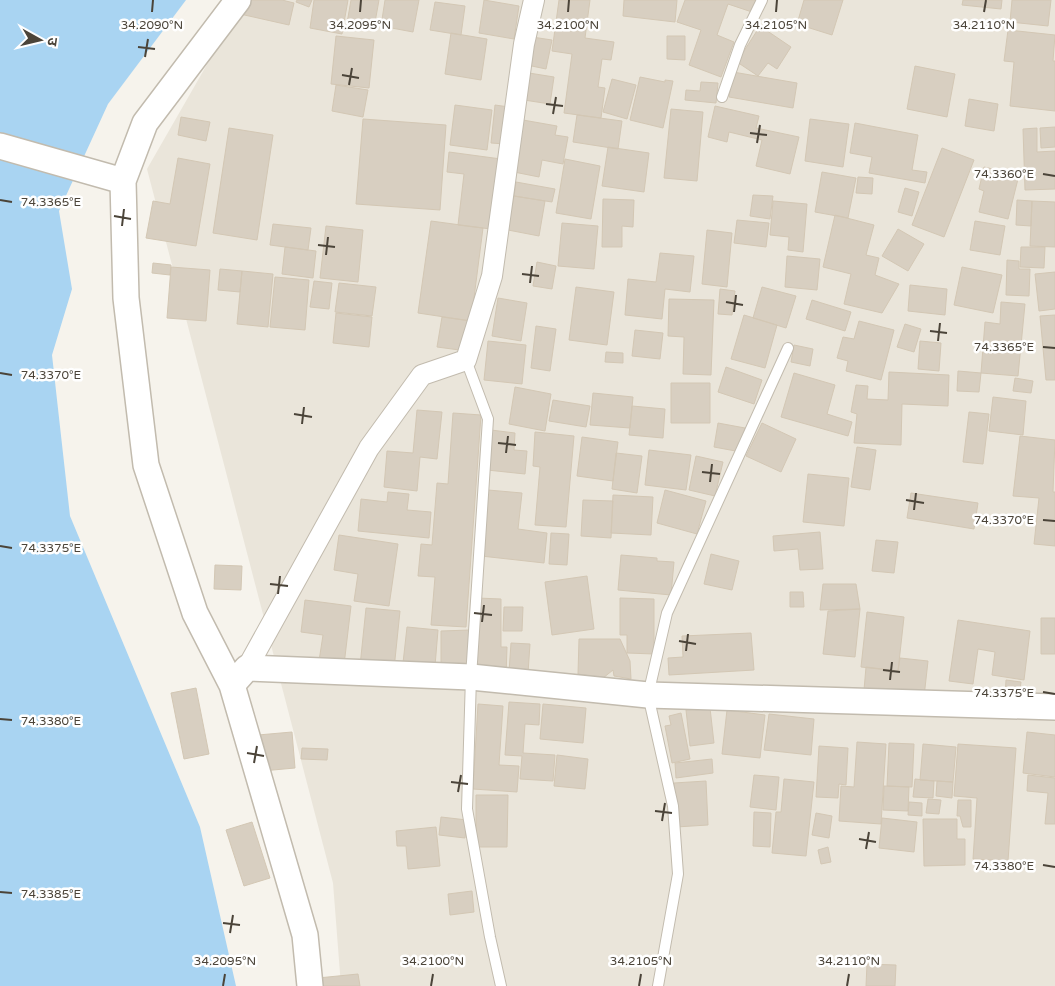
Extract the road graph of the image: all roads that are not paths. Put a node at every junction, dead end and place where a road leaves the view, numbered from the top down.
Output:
1 (238, 0) edge
2 (534, 0) edge
3 (762, 0) edge
4 (722, 97) dead end
5 (0, 146) edge
6 (123, 181) junction
7 (788, 348) dead end
8 (466, 360) junction
9 (240, 677) junction
10 (471, 677) junction
11 (648, 695) junction
12 (1055, 707) edge
13 (310, 986) edge
14 (501, 986) edge
15 (658, 986) edge

1 - 6 street
2 - 8 street
3 - 4 lane
5 - 6 street
6 - 9 street
7 - 11 lane
8 - 9 street
8 - 10 lane
9 - 10 street
9 - 13 street
10 - 11 street
10 - 14 lane
11 - 12 street
11 - 15 lane

